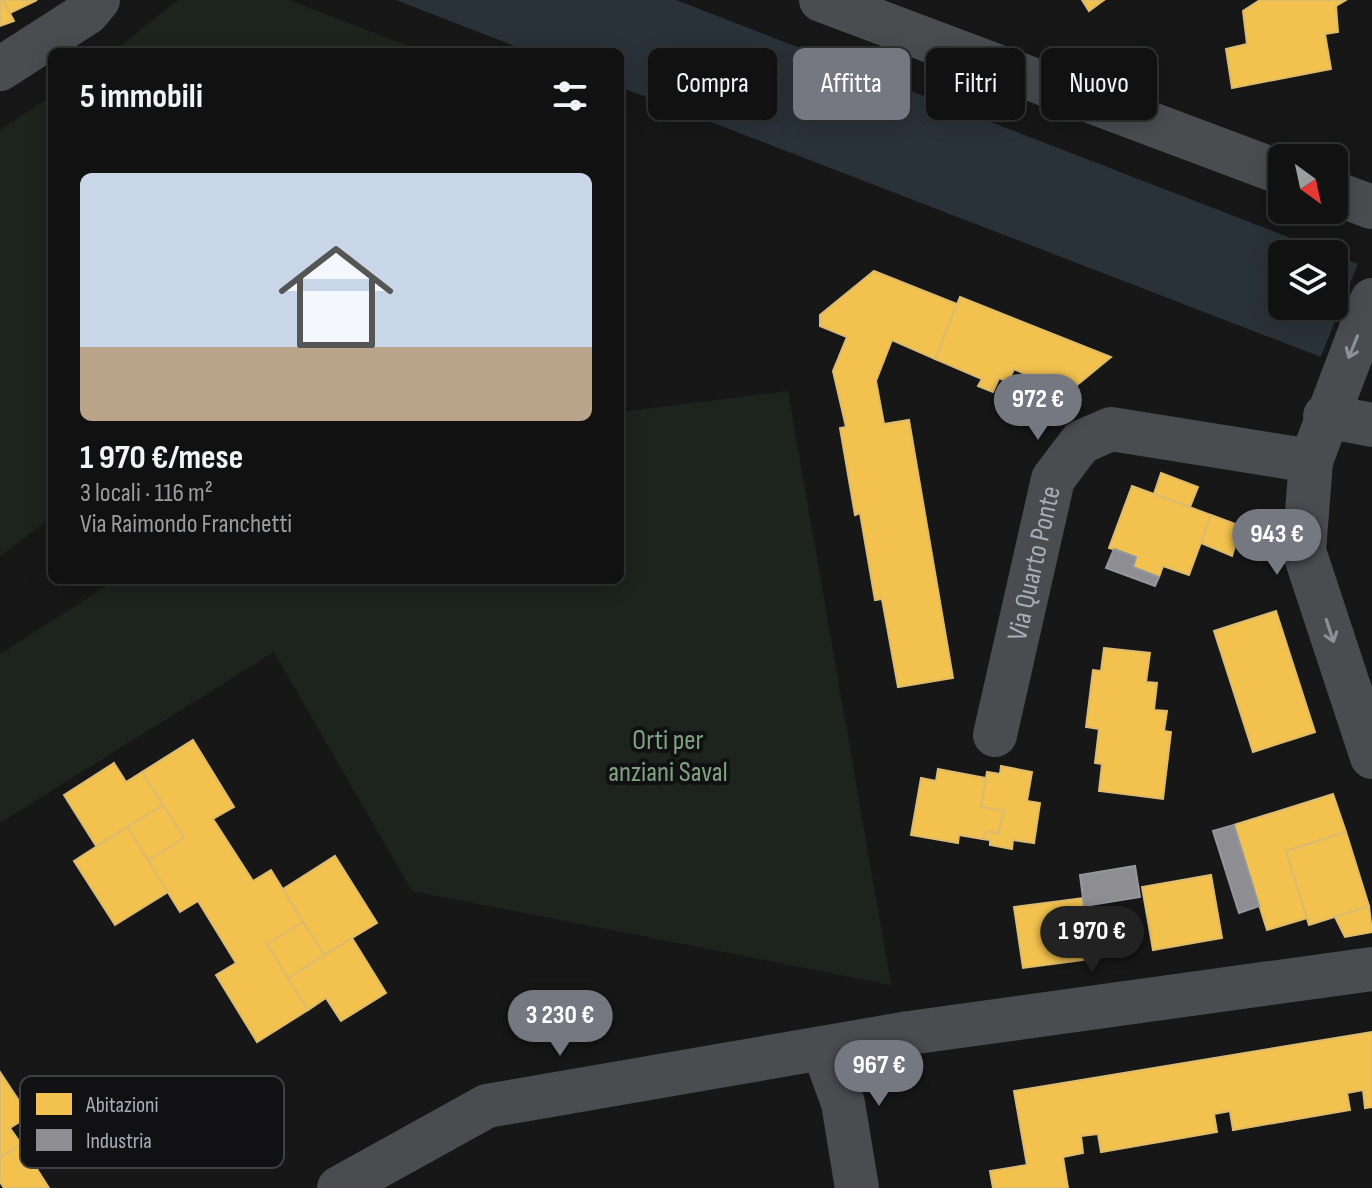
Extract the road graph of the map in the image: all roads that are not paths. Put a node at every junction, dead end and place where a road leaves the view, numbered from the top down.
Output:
1 (98, 0) edge
2 (821, 0) edge
3 (0, 69) edge
4 (1268, 168) edge
5 (1348, 198) edge
6 (1372, 207) edge
7 (1372, 300) edge
8 (1330, 405) junction
9 (1372, 425) edge
10 (1311, 461) junction
11 (995, 735) dead end
12 (1372, 757) edge
13 (1372, 969) edge
14 (823, 1048) junction
15 (339, 1188) edge
16 (857, 1188) edge

1 - 3 street
2 - 4 street
5 - 6 street
7 -> 8 street
8 - 9 street
8 - 10 street
10 - 11 street, Via Quarto Ponte
10 -> 12 street
13 - 14 street
14 - 15 street
14 - 16 street

